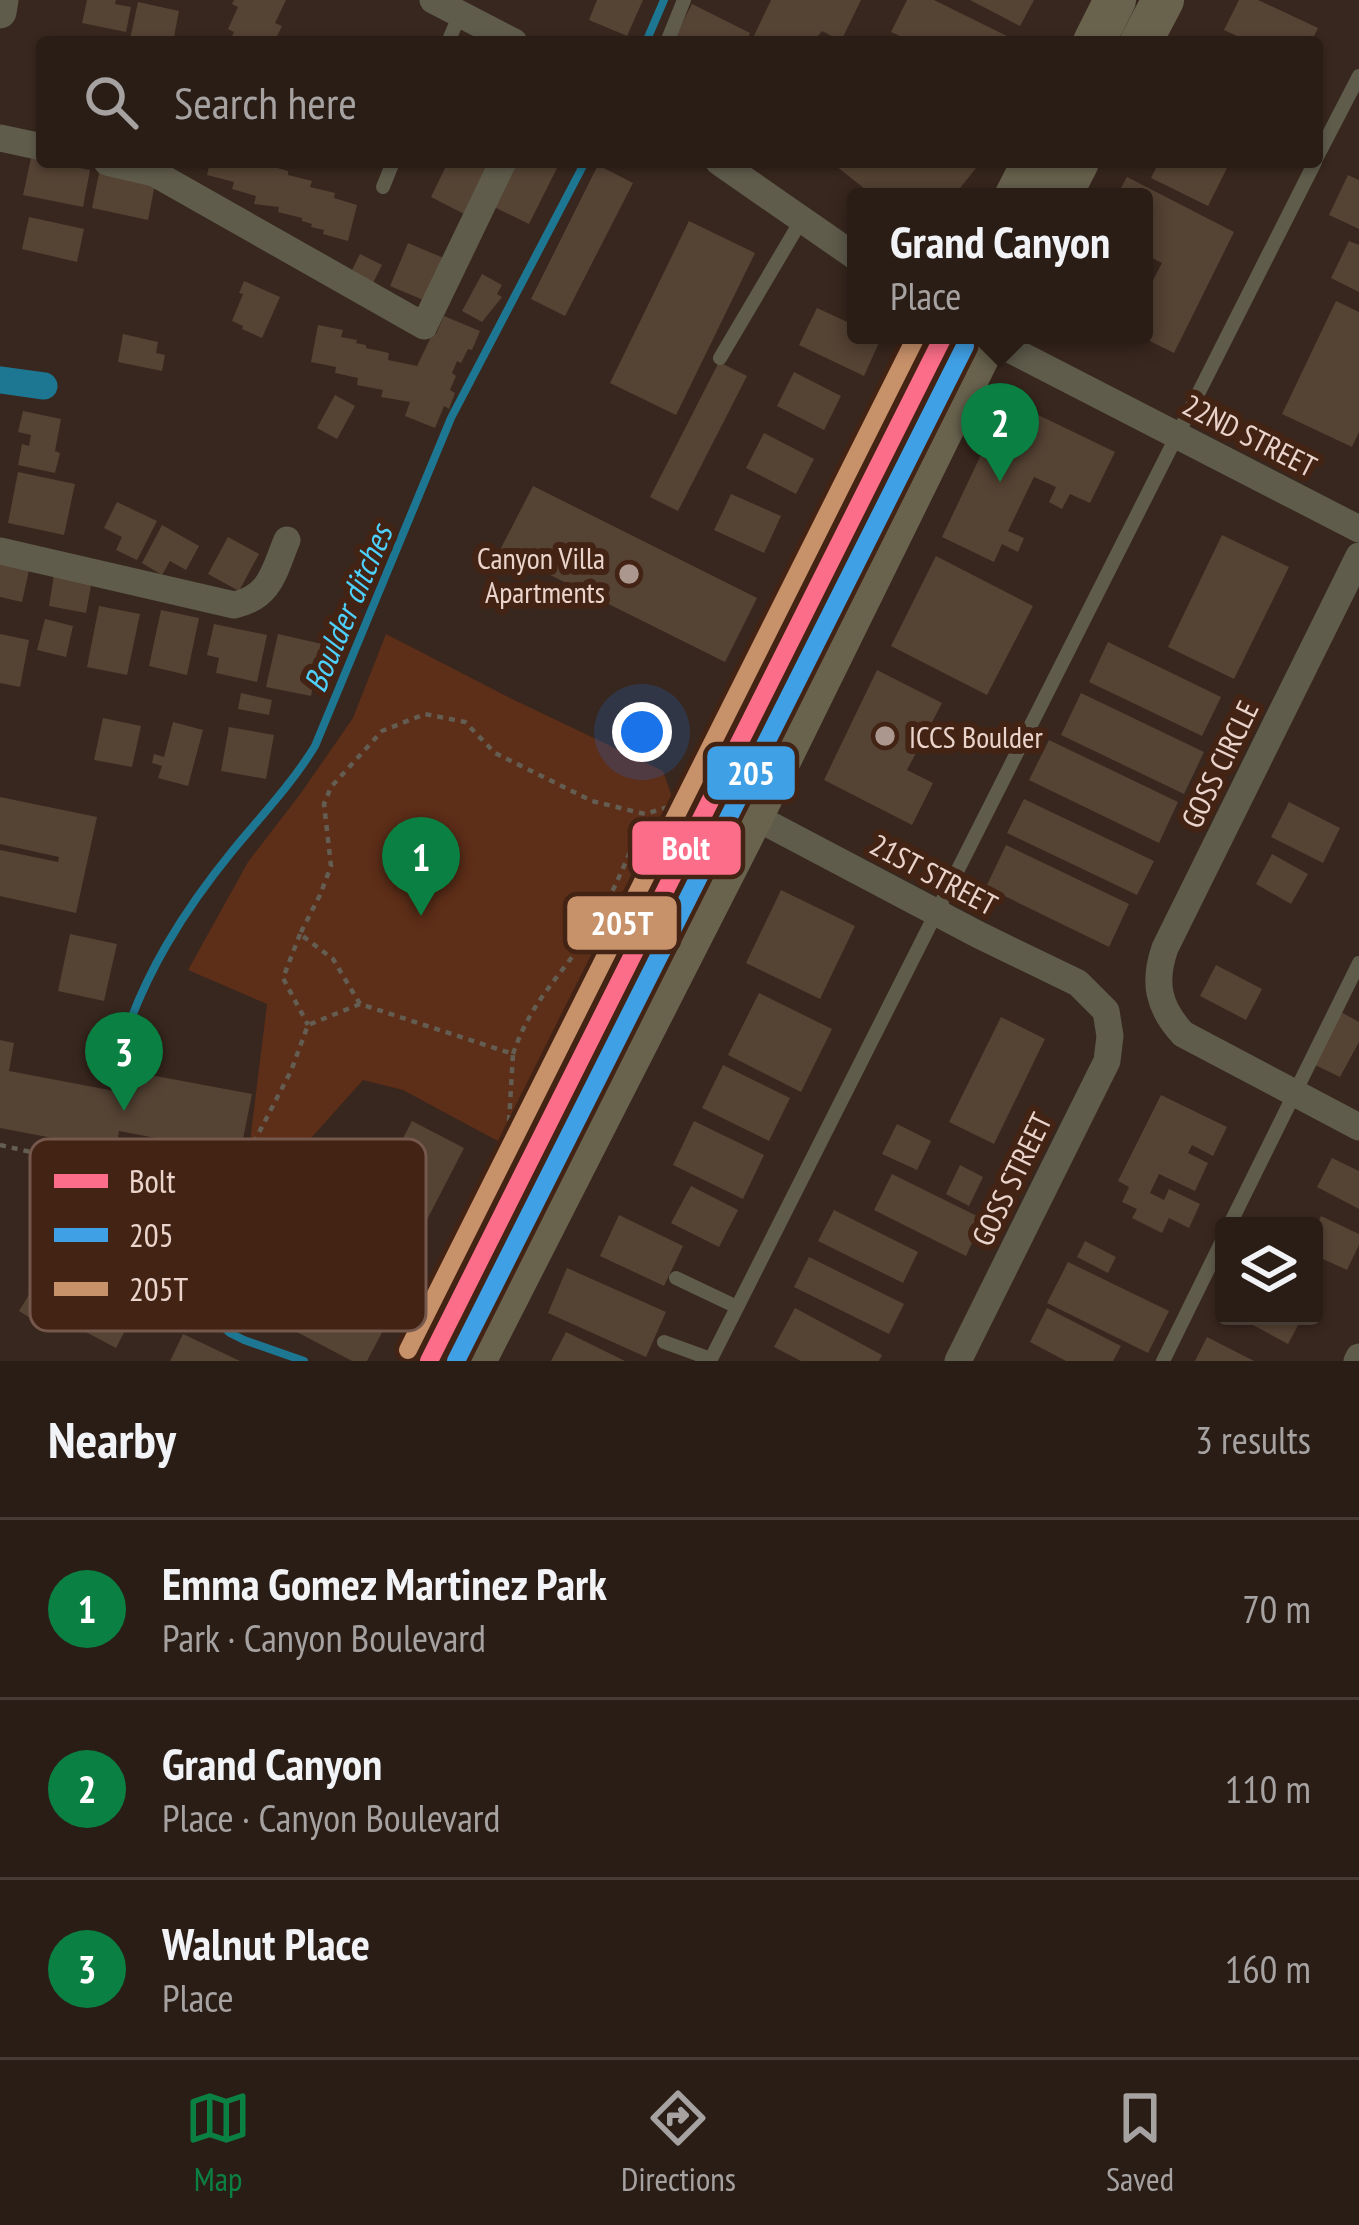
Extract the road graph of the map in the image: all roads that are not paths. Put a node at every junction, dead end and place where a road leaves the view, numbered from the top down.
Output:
1 (2, 0) edge
2 (433, 0) edge
3 (683, 0) edge
4 (1115, 0) edge
5 (1163, 0) edge
6 (0, 12) edge
7 (460, 14) junction
8 (451, 36) edge
9 (502, 36) edge
10 (669, 36) edge
11 (1097, 36) edge
12 (1144, 36) edge
13 (1359, 76) edge
14 (0, 138) edge
15 (36, 146) edge
16 (1323, 146) edge
17 (133, 168) edge
18 (390, 168) edge
19 (500, 168) edge
20 (728, 168) edge
21 (1312, 168) edge
22 (382, 187) dead end
23 (802, 219) junction
24 (847, 250) edge
25 (939, 344) edge
26 (982, 344) edge
27 (1001, 344) edge
28 (720, 358) dead end
29 (1177, 435) junction
30 (1359, 529) edge
31 (287, 540) dead end
32 (0, 550) edge
33 (1359, 556) edge
34 (713, 796) junction
35 (753, 815) junction
36 (934, 912) junction
37 (1359, 963) edge
38 (1109, 1024) joint
39 (1294, 1093) junction
40 (1359, 1127) edge
41 (1233, 1217) edge
42 (1215, 1255) edge
43 (676, 1278) dead end
44 (737, 1306) junction
45 (664, 1342) dead end
46 (710, 1360) edge
47 (429, 1361) edge
48 (476, 1361) edge
49 (958, 1361) edge
50 (1163, 1361) edge

1 - 6 street
2 - 7 street
3 - 10 lane
4 - 11 main road
5 - 12 main road
7 - 8 lane
7 - 9 street
13 - 16 lane
14 - 15 street
17 - 19 street
18 - 22 lane
20 - 23 street
21 - 29 lane
23 - 24 street
23 - 28 lane
25 - 34 main road
26 - 35 main road
27 - 29 street, 22ND STREET
29 - 30 street, 22ND STREET
29 - 36 lane
31 - 32 street
33 - 39 street, GOSS CIRCLE
34 - 35 street, 21ST STREET
34 - 47 main road
35 - 36 street, 21ST STREET
35 - 48 main road
36 - 38 street, 21ST STREET
36 - 44 lane
37 - 39 lane
38 - 49 street, GOSS STREET
39 - 40 street
39 - 41 lane
42 - 50 lane
43 - 44 lane
44 - 46 lane
45 - 46 lane

